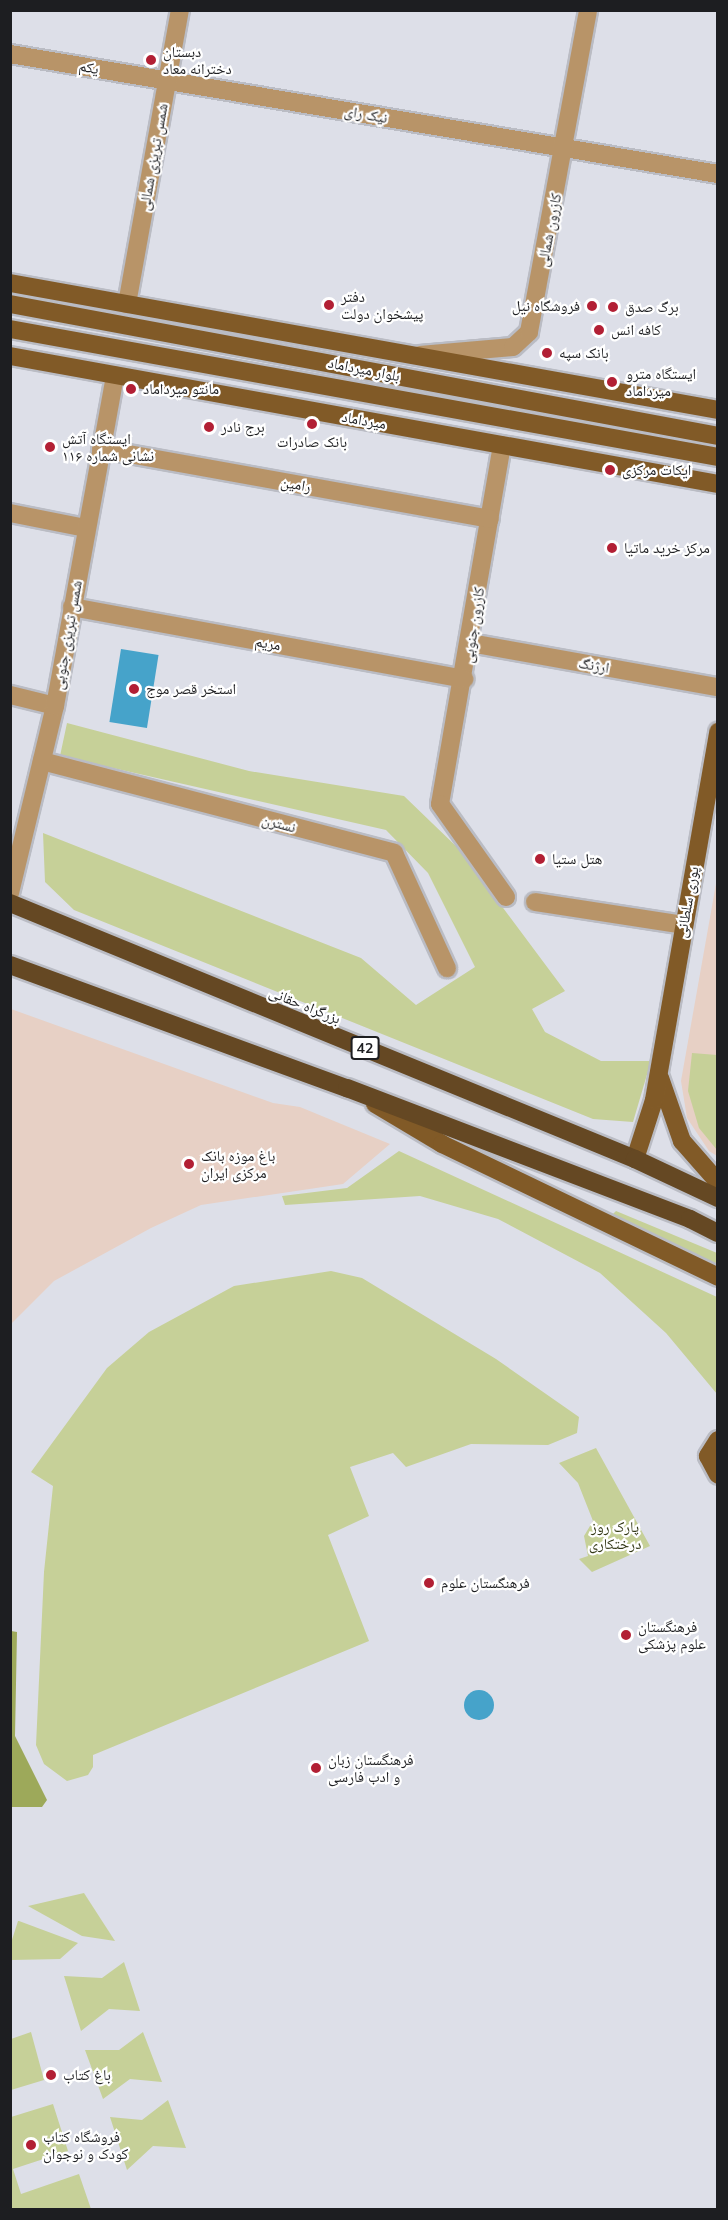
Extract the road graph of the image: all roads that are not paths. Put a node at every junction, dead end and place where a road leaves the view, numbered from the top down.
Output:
1 (180, 10) edge
2 (588, 10) edge
3 (10, 54) edge
4 (167, 81) junction
5 (565, 148) junction
6 (717, 174) edge
7 (10, 283) edge
8 (10, 304) edge
9 (127, 304) junction
10 (259, 328) junction
11 (10, 329) edge
12 (184, 335) junction
13 (10, 356) edge
14 (417, 356) junction
15 (115, 375) junction
16 (717, 410) edge
17 (717, 436) edge
18 (502, 445) junction
19 (101, 449) junction
20 (717, 456) edge
21 (717, 484) edge
22 (10, 513) edge
23 (490, 519) junction
24 (86, 528) junction
25 (72, 607) junction
26 (470, 643) junction
27 (464, 679) junction
28 (717, 687) edge
29 (10, 695) edge
30 (55, 706) junction
31 (717, 732) edge
32 (42, 761) junction
33 (10, 893) edge
34 (506, 897) dead end
35 (535, 902) dead end
36 (10, 903) edge
37 (684, 925) junction
38 (10, 964) edge
39 (447, 968) dead end
40 (658, 1073) junction
41 (347, 1088) junction
42 (635, 1159) junction
43 (717, 1182) edge
44 (717, 1198) edge
45 (717, 1233) edge
46 (717, 1277) edge
47 (717, 1440) edge
48 (717, 1475) edge

1 - 4 street, شمس تبریزی شمالی
2 - 5 street, کازرون شمالی
3 - 4 street, یکم
4 - 5 street, نیک رای
4 - 9 street, شمس تبریزی شمالی
5 - 6 street, نیک رای
5 - 14 street, کازرون شمالی
7 - 9 main road
8 - 12 main road, بلوار میرداماد
9 - 10 main road
10 - 12 main road
10 - 14 main road
11 - 20 main road, بلوار میرداماد
12 - 17 main road, بلوار میرداماد
13 - 15 main road, میرداماد
14 - 16 main road
15 - 18 main road, میرداماد
15 - 19 street, شمس تبریزی جنوبی
18 - 21 main road, میرداماد
18 - 23 street, کازرون جنوبی
19 - 23 street, رامین
19 - 24 street, شمس تبریزی جنوبی
22 - 24 street
23 - 26 street, کازرون جنوبی
24 - 25 street, شمس تبریزی جنوبی
25 - 27 street, مریم
25 - 30 street, شمس تبریزی جنوبی
26 - 27 street, کازرون جنوبی
26 - 28 street, ارژنگ
27 - 34 street, کازرون جنوبی
29 - 30 street
30 - 32 street, شمس تبریزی جنوبی
31 - 37 main road, پوری سلطانی
32 - 33 street, شمس تبریزی جنوبی
32 - 39 street, نسترن
35 - 37 street
36 - 42 highway, بزرگراه حقانی / 42
37 - 40 main road, پوری سلطانی
38 - 41 highway
40 - 42 main road, پوری سلطانی
40 - 43 main road
41 - 45 highway
41 - 46 main road
42 - 44 highway, بزرگراه حقانی / 42
47 - 48 main road

